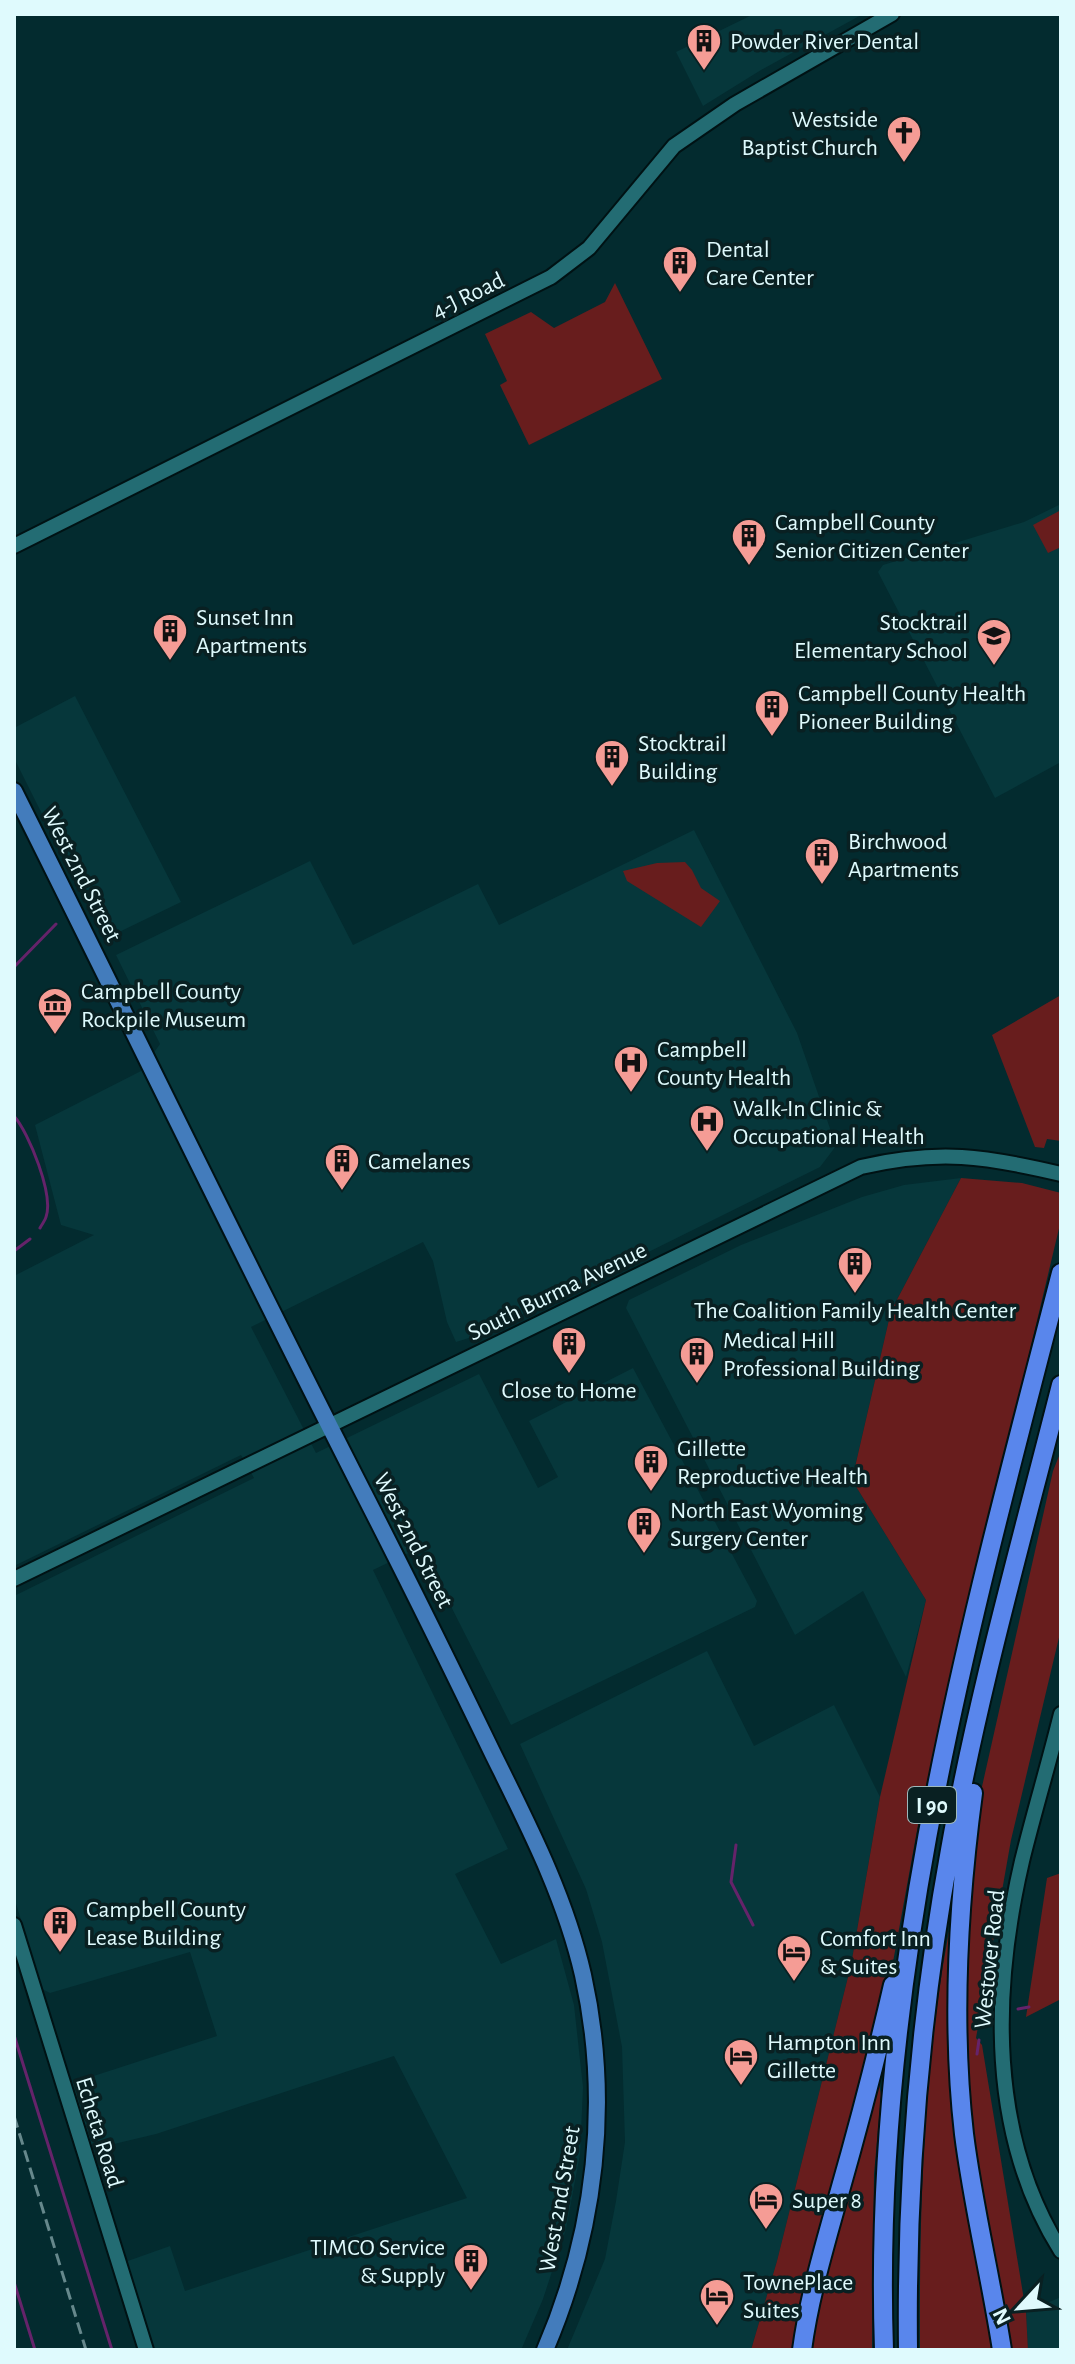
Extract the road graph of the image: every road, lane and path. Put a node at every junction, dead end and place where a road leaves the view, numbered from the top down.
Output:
1 (892, 14) edge
2 (14, 546) edge
3 (14, 791) edge
4 (1061, 1174) edge
5 (1061, 1273) edge
6 (1061, 1385) edge
7 (330, 1425) junction
8 (14, 1579) edge
9 (1004, 1611) junction
10 (1061, 1714) edge
11 (926, 1834) junction
12 (14, 1925) edge
13 (1061, 2251) edge
14 (146, 2350) edge
15 (545, 2350) edge
16 (802, 2350) edge
17 (884, 2350) edge
18 (908, 2350) edge
19 (1002, 2350) edge

1 - 2 street, 4-J Road
3 - 7 main road, West 2nd Street
4 - 7 street, South Burma Avenue
5 - 11 highway, I 90
6 - 9 highway, I 90
7 - 8 street, South Burma Avenue
7 - 15 main road, West 2nd Street
9 - 18 highway, I 90
9 - 19 highway, I 90
10 - 13 street, Westover Road
11 - 16 highway, I 90
11 - 17 highway, I 90
12 - 14 street, Echeta Road

